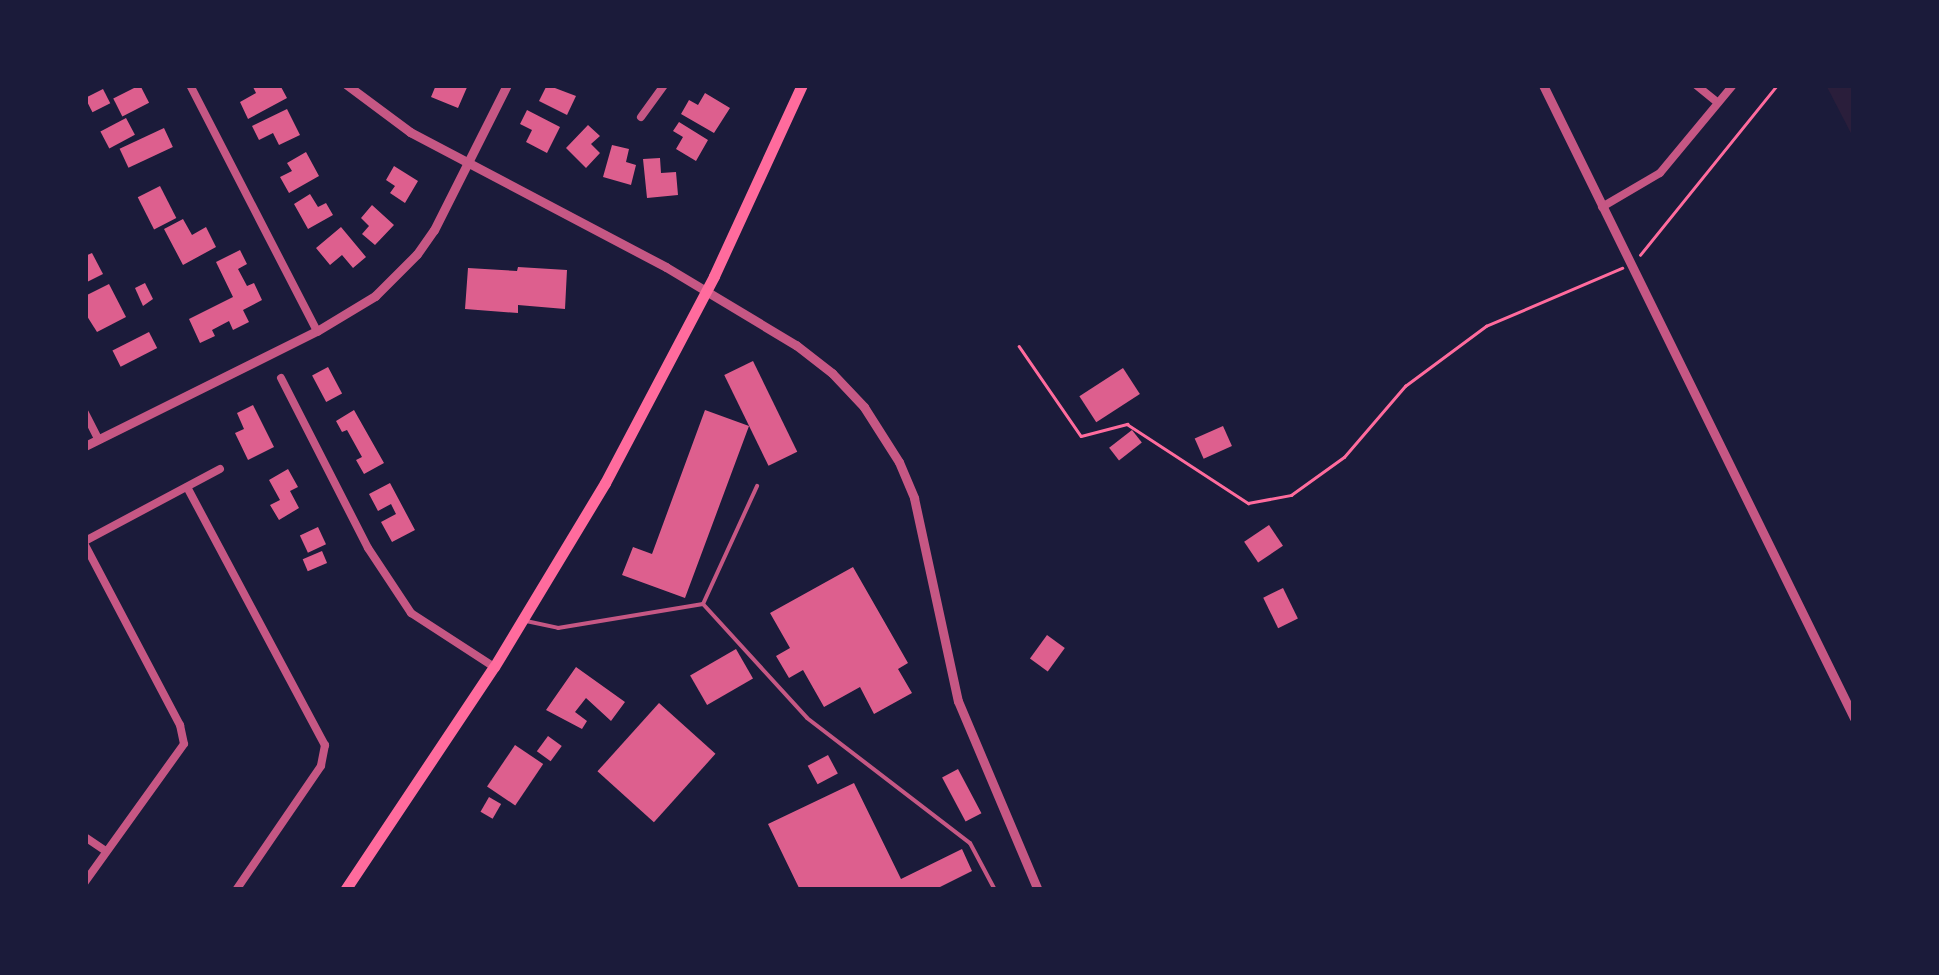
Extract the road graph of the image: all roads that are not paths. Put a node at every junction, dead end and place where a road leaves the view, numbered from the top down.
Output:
1 (190, 85) edge
2 (347, 85) edge
3 (508, 85) edge
4 (664, 85) edge
5 (802, 85) edge
6 (1543, 85) edge
7 (1696, 85) edge
8 (1733, 85) edge
9 (1718, 102) junction
10 (640, 117) dead end
11 (468, 161) junction
12 (1602, 206) junction
13 (706, 291) junction
14 (317, 331) junction
15 (281, 378) dead end
16 (85, 413) edge
17 (98, 440) junction
18 (85, 446) edge
19 (220, 469) dead end
20 (757, 486) dead end
21 (187, 487) junction
22 (85, 543) edge
23 (702, 604) junction
24 (522, 620) junction
25 (494, 667) junction
26 (1854, 718) edge
27 (85, 837) edge
28 (106, 851) junction
29 (85, 882) edge
30 (236, 890) edge
31 (345, 890) edge
32 (995, 890) edge
33 (1038, 890) edge

1 - 14 street
2 - 11 street
3 - 11 street
4 - 10 street
5 - 13 main road
6 - 12 street
7 - 9 street
8 - 9 street
9 - 12 street
11 - 13 street
11 - 14 street
12 - 26 street
13 - 24 main road
13 - 33 street
14 - 17 street
15 - 25 street
16 - 17 street
17 - 18 street
19 - 21 street
20 - 23 lane
21 - 22 street
21 - 30 street
22 - 28 street
23 - 24 lane
23 - 32 lane
24 - 25 main road
25 - 31 main road
27 - 28 street
28 - 29 street

